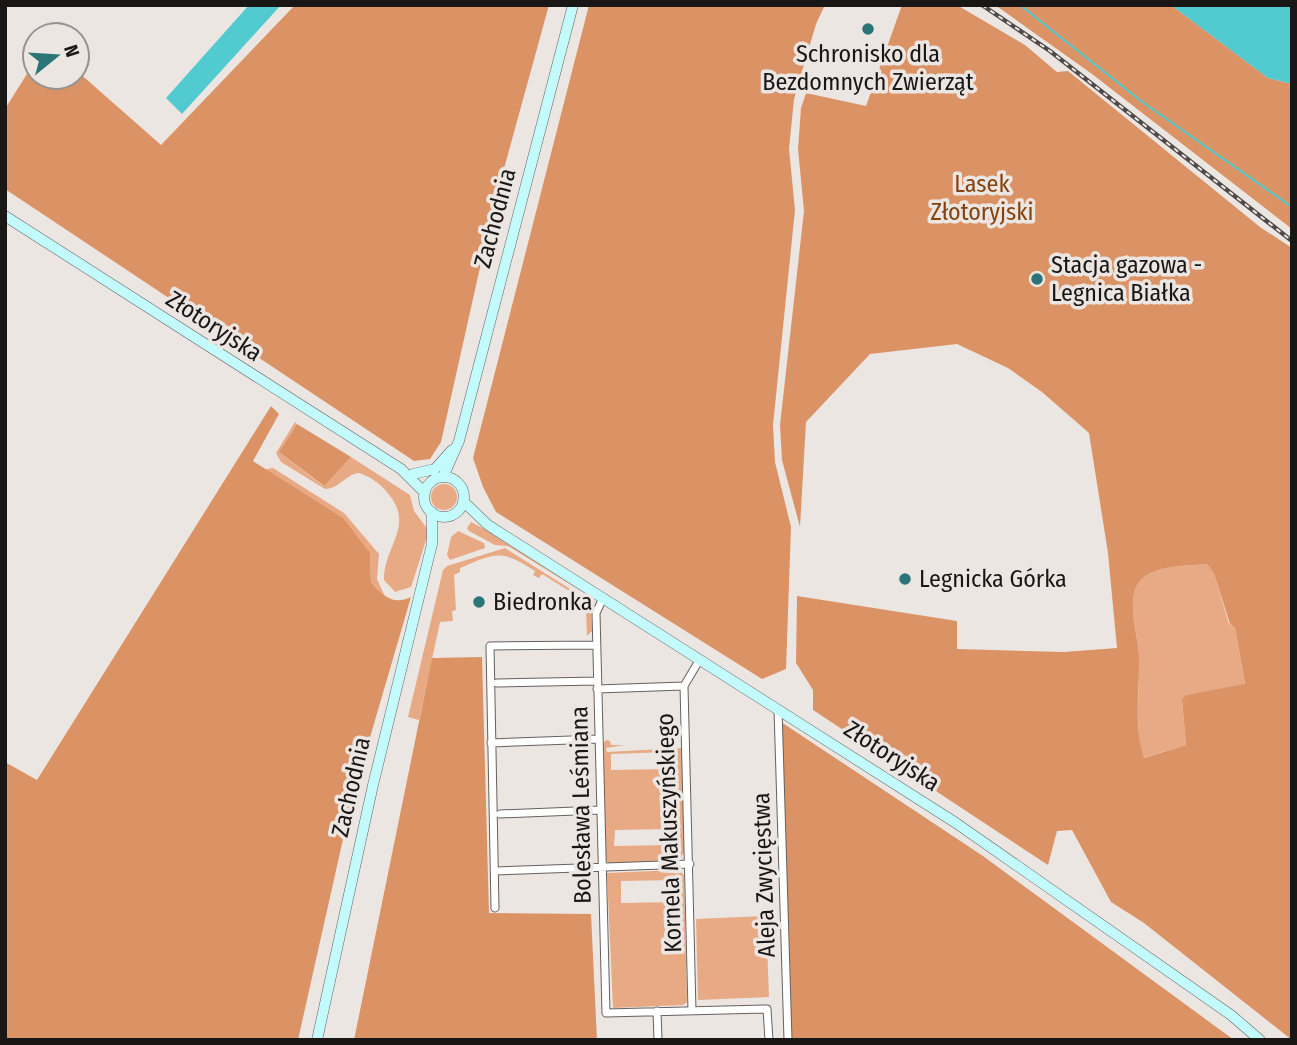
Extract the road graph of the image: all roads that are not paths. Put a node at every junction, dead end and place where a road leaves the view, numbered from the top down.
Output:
1 (573, 5) edge
2 (5, 216) edge
3 (458, 441) junction
4 (401, 469) junction
5 (413, 474) junction
6 (438, 479) junction
7 (457, 482) junction
8 (425, 493) junction
9 (463, 501) junction
10 (432, 512) junction
11 (457, 512) junction
12 (446, 516) junction
13 (488, 525) junction
14 (432, 544) junction
15 (603, 598) junction
16 (596, 645) junction
17 (700, 659) junction
18 (497, 683) dead end
19 (597, 685) junction
20 (684, 686) junction
21 (778, 708) junction
22 (599, 739) junction
23 (491, 743) junction
24 (600, 810) junction
25 (500, 814) dead end
26 (690, 864) junction
27 (602, 868) junction
28 (495, 872) junction
29 (495, 908) dead end
30 (657, 1011) junction
31 (692, 1011) junction
32 (317, 1040) edge
33 (658, 1040) edge
34 (769, 1040) edge
35 (789, 1040) edge
36 (1260, 1040) edge

1 - 3 main road, Zachodnia
2 - 4 main road, Złotoryjska
3 - 5 main road
3 - 6 main road, Zachodnia
3 - 7 main road, Zachodnia
4 - 5 main road, Złotoryjska
4 - 8 main road, Złotoryjska
5 - 6 main road, Złotoryjska
6 - 7 main road
6 - 8 main road
7 - 9 main road
8 - 10 main road
9 - 11 main road
9 - 13 main road, Złotoryjska
10 - 12 main road
10 - 14 main road, Zachodnia
11 - 12 main road
11 - 13 main road, Złotoryjska
12 - 14 main road, Zachodnia
13 - 15 main road, Złotoryjska
14 - 32 main road, Zachodnia
15 - 16 street, Bolesława Leśmiana
15 - 17 main road, Złotoryjska
16 - 19 street, Bolesława Leśmiana
16 - 23 street
17 - 20 street, Kornela Makuszyńskiego
17 - 21 main road, Złotoryjska
18 - 19 street
19 - 20 street
19 - 22 street, Bolesława Leśmiana
20 - 26 street, Kornela Makuszyńskiego
21 - 35 street, Aleja Zwycięstwa
21 - 36 main road, Złotoryjska
22 - 23 street
22 - 24 street, Bolesława Leśmiana
23 - 28 street
24 - 25 street
24 - 27 street, Bolesława Leśmiana
26 - 27 street
26 - 31 street, Kornela Makuszyńskiego
27 - 28 street
27 - 30 street, Bolesława Leśmiana
28 - 29 street
30 - 31 street
30 - 33 street
31 - 34 street

